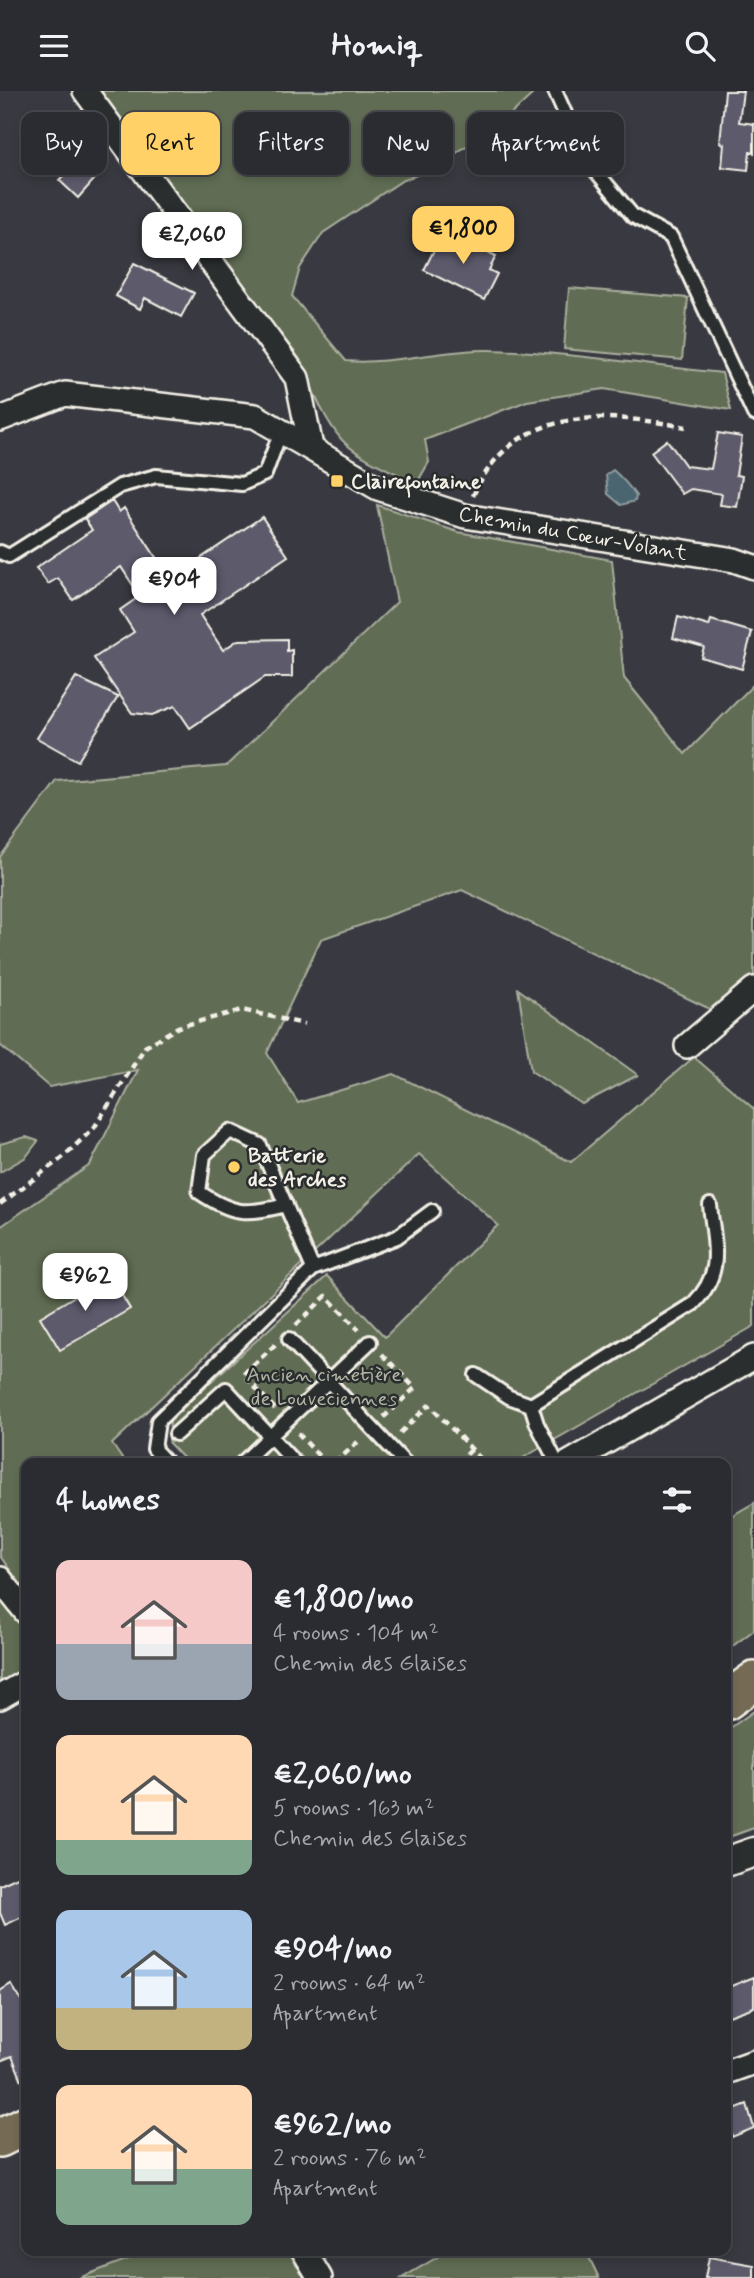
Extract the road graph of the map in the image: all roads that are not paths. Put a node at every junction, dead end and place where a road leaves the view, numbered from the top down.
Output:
1 (85, 91) edge
2 (555, 91) edge
3 (754, 414) edge
4 (0, 419) edge
5 (281, 431) junction
6 (310, 447) junction
7 (0, 552) edge
8 (754, 567) edge
9 (754, 989) edge
10 (687, 1046) dead end
11 (286, 1205) junction
12 (710, 1205) dead end
13 (432, 1211) dead end
14 (313, 1269) junction
15 (289, 1339) road end
16 (370, 1342) road end
17 (754, 1357) edge
18 (476, 1375) dead end
19 (328, 1382) junction
20 (531, 1405) junction
21 (176, 1434) dead end
22 (270, 1437) junction
23 (161, 1458) edge
24 (247, 1458) edge
25 (290, 1458) edge
26 (400, 1458) edge
27 (554, 1458) edge
28 (578, 1458) edge
29 (0, 1579) edge
30 (21, 1606) edge
31 (754, 1681) edge
32 (21, 1685) edge
33 (0, 1697) edge
34 (731, 1697) edge
35 (754, 1852) edge
36 (731, 1860) edge
37 (754, 2062) edge
38 (731, 2070) edge
39 (21, 2128) edge
40 (21, 2133) edge
41 (0, 2139) edge
42 (307, 2256) edge
43 (320, 2278) edge

1 - 6 street
2 - 3 lane
4 - 5 street, Chemin du Cœur-Volant
5 - 6 street, Chemin du Cœur-Volant
5 - 7 lane
6 - 8 street, Chemin du Cœur-Volant
9 - 10 street
11 - 11 lane
11 - 14 lane
12 - 20 lane
13 - 14 lane
14 - 23 lane
15 - 19 lane
16 - 19 lane
17 - 28 street
18 - 20 lane
19 - 22 lane
19 - 26 lane
20 - 27 lane
21 - 22 lane
22 - 24 lane
22 - 25 lane
29 - 30 street
31 - 34 main road
32 - 33 street
35 - 36 street
37 - 38 street
39 - 41 main road
40 - 41 main road
42 - 43 street

